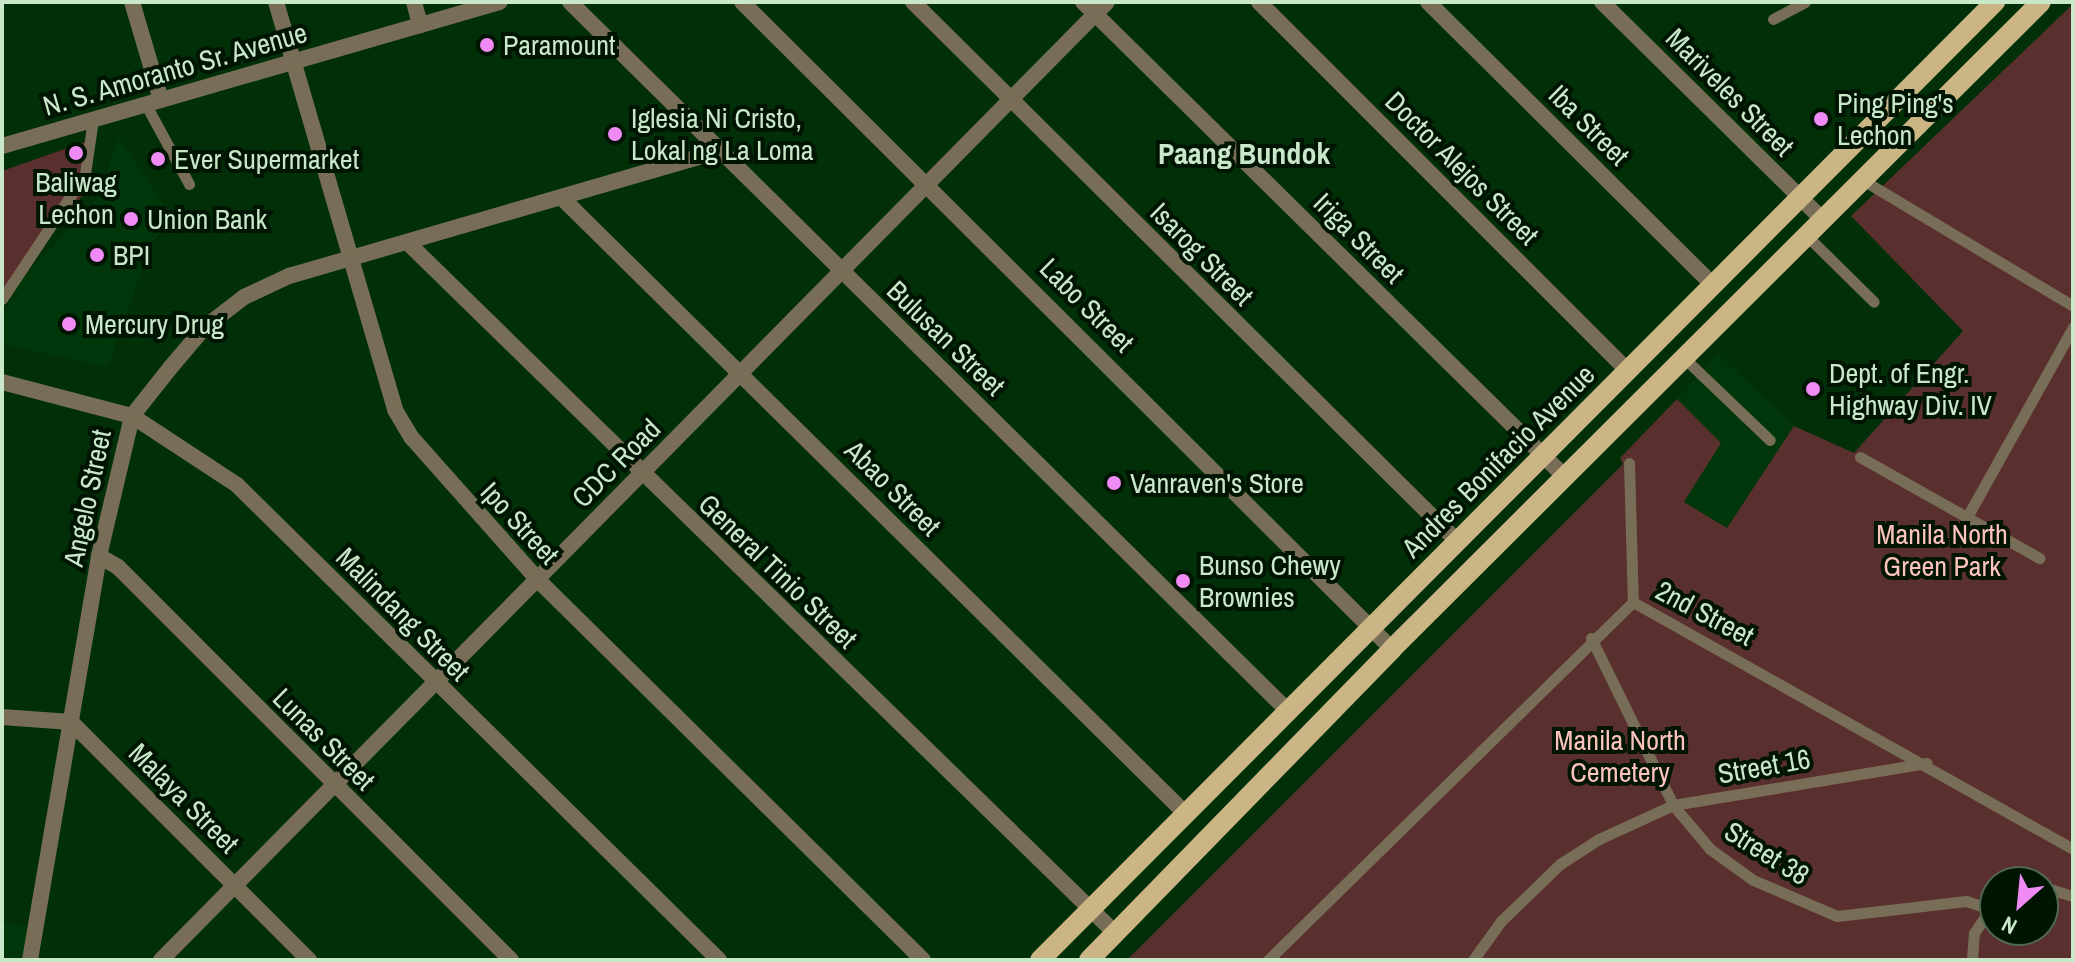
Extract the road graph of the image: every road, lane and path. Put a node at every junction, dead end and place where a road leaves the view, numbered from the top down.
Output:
1 (132, 2) edge
2 (276, 2) edge
3 (414, 2) edge
4 (500, 2) edge
5 (570, 2) edge
6 (742, 2) edge
7 (913, 2) edge
8 (1259, 2) edge
9 (1428, 2) edge
10 (1602, 2) edge
11 (1805, 2) edge
12 (1995, 2) edge
13 (2041, 2) edge
14 (1095, 6) edge
15 (1773, 19) dead end
16 (420, 25) junction
17 (293, 63) junction
18 (1010, 101) junction
19 (154, 102) junction
20 (93, 119) junction
21 (2, 146) edge
22 (718, 151) junction
23 (1861, 179) junction
24 (189, 184) dead end
25 (928, 184) junction
26 (1800, 197) junction
27 (563, 199) junction
28 (1822, 219) junction
29 (1806, 235) junction
30 (408, 243) junction
31 (350, 258) junction
32 (842, 273) junction
33 (1713, 285) junction
34 (2, 299) edge
35 (1874, 302) dead end
36 (2073, 306) edge
37 (2073, 327) edge
38 (1683, 357) junction
39 (1628, 371) junction
40 (741, 374) junction
41 (2, 382) edge
42 (132, 416) junction
43 (1770, 440) dead end
44 (1543, 456) junction
45 (1860, 457) dead end
46 (1629, 463) dead end
47 (641, 474) junction
48 (1564, 476) junction
49 (1967, 517) junction
50 (1457, 541) junction
51 (99, 556) junction
52 (2039, 558) dead end
53 (537, 579) junction
54 (1633, 602) junction
55 (1371, 627) junction
56 (1591, 638) junction
57 (1392, 649) junction
58 (436, 683) junction
59 (1287, 710) junction
60 (2, 717) edge
61 (71, 722) junction
62 (1927, 763) junction
63 (333, 786) junction
64 (1673, 805) junction
65 (1186, 814) junction
66 (2073, 849) edge
67 (234, 886) junction
68 (1979, 903) edge
69 (1091, 909) junction
70 (1979, 925) edge
71 (1115, 933) junction
72 (30, 960) edge
73 (161, 960) edge
74 (309, 960) edge
75 (511, 960) edge
76 (719, 960) edge
77 (923, 960) edge
78 (1040, 960) edge
79 (1089, 960) edge
80 (1268, 960) edge
81 (1473, 960) edge
82 (1972, 960) edge

1 - 19 street
2 - 17 street, Ipo Street
3 - 16 street
4 - 16 street, N. S. Amoranto Sr. Avenue
5 - 22 street, Bulusan Street
6 - 25 street, Labo Street
7 - 18 street, Isarog Street
8 - 39 street, Doctor Alejos Street
9 - 33 street, Iba Street
10 - 26 street, Mariveles Street
11 - 15 lane
12 - 26 main road, Andres Bonifacio Avenue
13 - 23 main road, Andres Bonifacio Avenue
14 - 18 street, CDC Road
14 - 44 street, Iriga Street
16 - 17 street, N. S. Amoranto Sr. Avenue
17 - 19 street, N. S. Amoranto Sr. Avenue
17 - 31 street, Ipo Street
18 - 25 street, CDC Road
18 - 50 street, Isarog Street
19 - 20 street, N. S. Amoranto Sr. Avenue
19 - 24 lane
20 - 21 street, N. S. Amoranto Sr. Avenue
20 - 34 lane
22 - 27 street, Angelo Street
22 - 32 street, Bulusan Street
23 - 28 main road, Andres Bonifacio Avenue
23 - 36 lane
25 - 32 street, CDC Road
25 - 55 street, Labo Street
26 - 28 street, Mariveles Street
26 - 33 main road, Andres Bonifacio Avenue
27 - 30 street, Angelo Street
27 - 40 street, Abao Street
28 - 29 main road, Andres Bonifacio Avenue
29 - 35 lane
29 - 38 main road, Andres Bonifacio Avenue
30 - 31 street, Angelo Street
30 - 47 street, General Tinio Street
31 - 42 street, Angelo Street
31 - 53 street, Ipo Street
32 - 40 street, CDC Road
32 - 59 street, Bulusan Street
33 - 39 main road, Andres Bonifacio Avenue
37 - 49 lane
38 - 43 lane
38 - 48 main road, Andres Bonifacio Avenue
39 - 44 main road, Andres Bonifacio Avenue
40 - 47 street, CDC Road
40 - 65 street, Abao Street
41 - 42 street, Malindang Street
42 - 51 street, Angelo Street
42 - 58 street, Malindang Street
44 - 48 street, Iriga Street
44 - 50 main road, Andres Bonifacio Avenue
45 - 49 lane
46 - 54 lane
47 - 53 street, CDC Road
47 - 69 street, General Tinio Street
48 - 57 main road, Andres Bonifacio Avenue
49 - 52 lane
50 - 55 main road, Andres Bonifacio Avenue
51 - 61 street, Angelo Street
51 - 63 street, Lunas Street
53 - 58 street, CDC Road
53 - 77 street, Ipo Street
54 - 56 lane, 2nd Street
54 - 62 lane, 2nd Street
55 - 57 street, Labo Street
55 - 59 main road, Andres Bonifacio Avenue
56 - 64 lane, Street 38
56 - 80 lane, 2nd Street
57 - 71 main road, Andres Bonifacio Avenue
58 - 63 street, CDC Road
58 - 76 street, Malindang Street
59 - 65 main road, Andres Bonifacio Avenue
60 - 61 street
61 - 67 street, Malaya Street
61 - 72 street, Angelo Street
62 - 64 lane, Street 16
62 - 66 lane, 2nd Street
63 - 67 street, CDC Road
63 - 75 street, Lunas Street
64 - 68 lane, Street 38
64 - 81 lane, Street 16
65 - 69 main road, Andres Bonifacio Avenue
67 - 73 street, CDC Road
67 - 74 street, Malaya Street
69 - 71 street, General Tinio Street
69 - 78 main road, Andres Bonifacio Avenue
70 - 82 lane
71 - 79 main road, Andres Bonifacio Avenue

